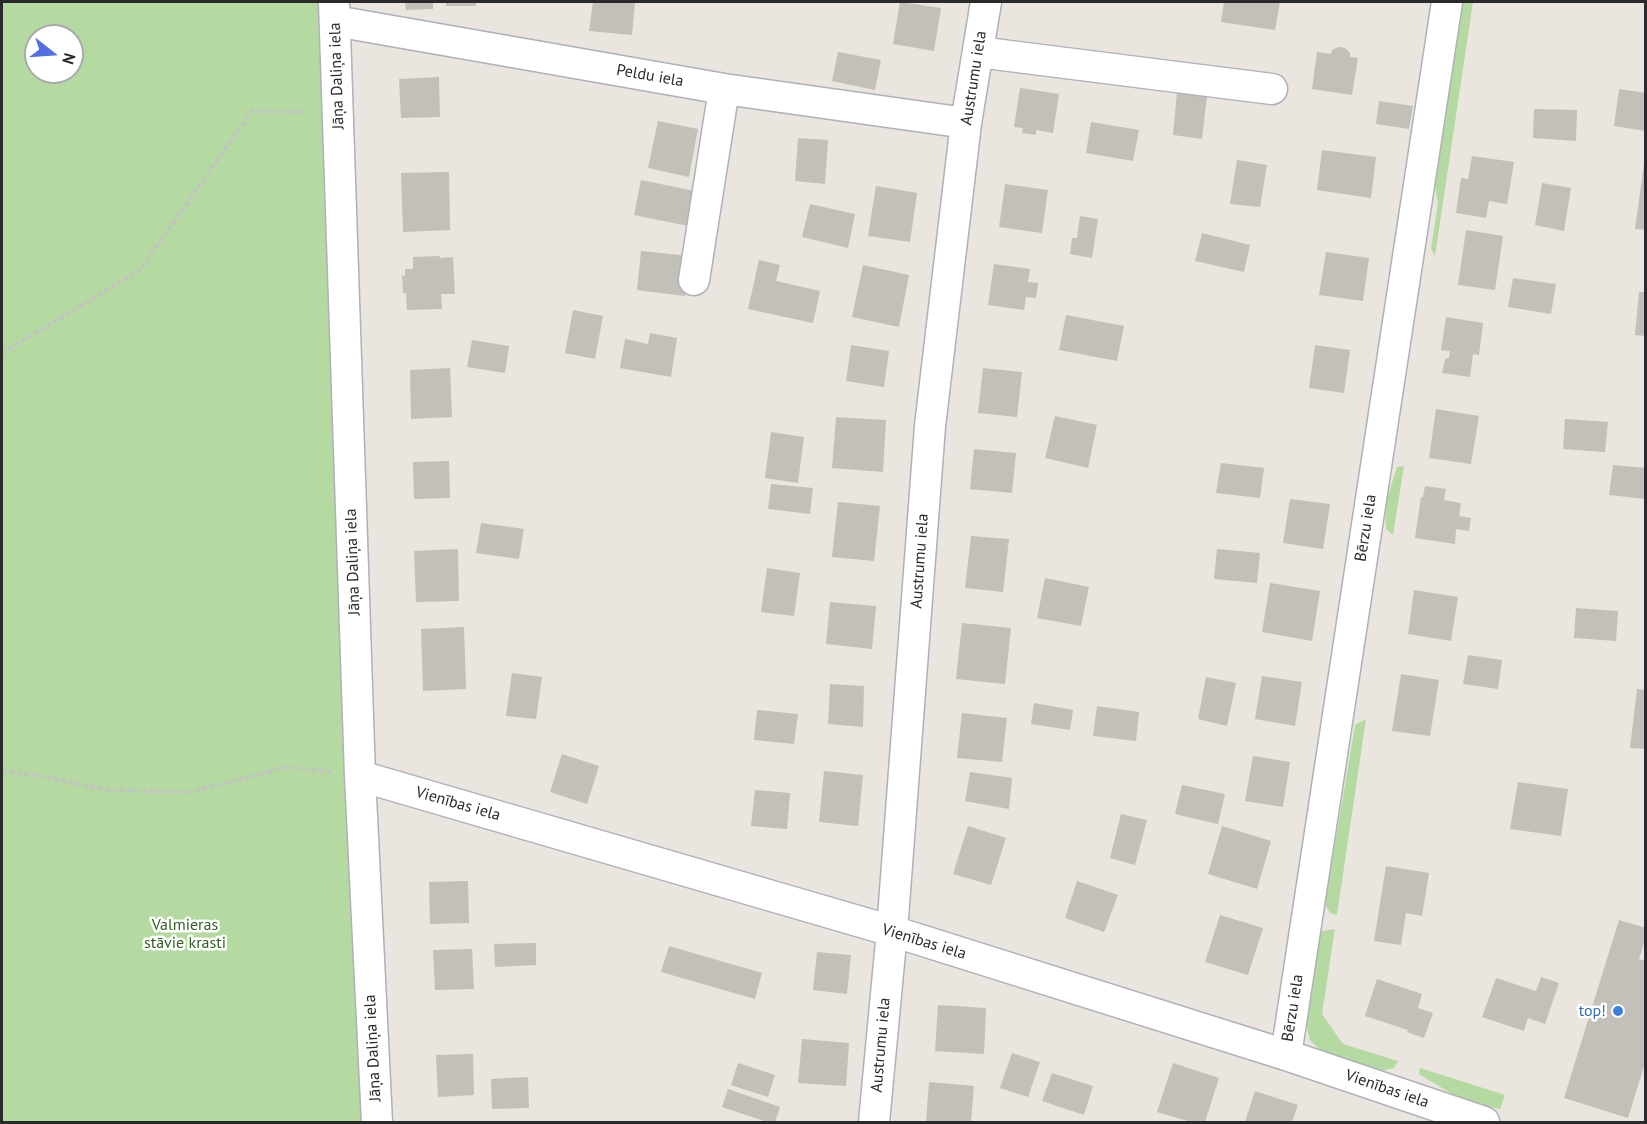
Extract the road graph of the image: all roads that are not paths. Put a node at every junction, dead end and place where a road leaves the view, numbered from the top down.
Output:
1 (986, 2) edge
2 (1447, 2) edge
3 (334, 11) edge
4 (978, 52) junction
5 (724, 89) junction
6 (1272, 89) dead end
7 (966, 123) junction
8 (694, 280) dead end
9 (360, 776) junction
10 (892, 931) junction
11 (1286, 1055) junction
12 (377, 1122) edge
13 (874, 1122) edge
14 (1484, 1122) edge

1 - 4 street, Austrumu iela
2 - 11 street, Bērzu iela
3 - 5 street, Peldu iela
3 - 9 street, Jāņa Daliņa iela
4 - 6 street
4 - 7 street, Austrumu iela
5 - 7 street, Peldu iela
5 - 8 street
7 - 10 street, Austrumu iela
9 - 10 street, Vienības iela
9 - 12 street, Jāņa Daliņa iela
10 - 11 street, Vienības iela
10 - 13 street, Austrumu iela
11 - 14 street, Vienības iela

